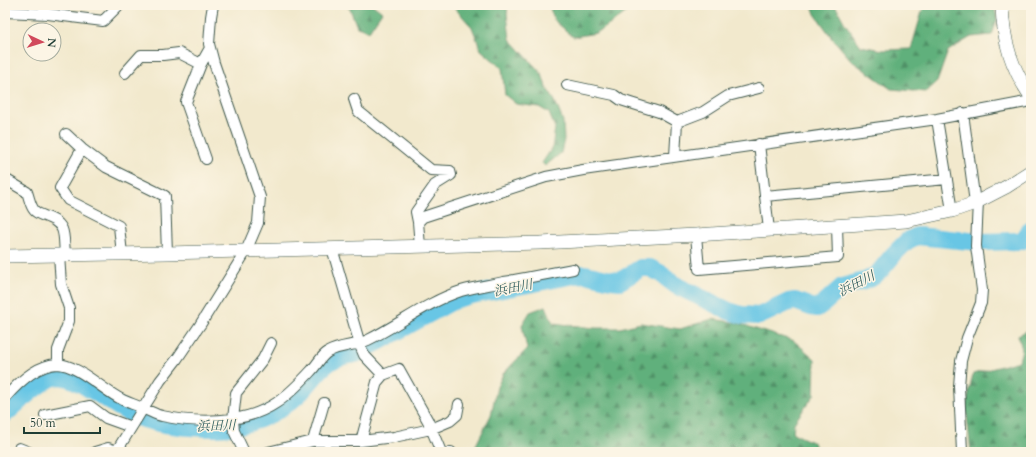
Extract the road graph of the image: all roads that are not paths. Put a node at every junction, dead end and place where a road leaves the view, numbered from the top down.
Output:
1 (120, 5) edge
2 (213, 5) edge
3 (1002, 5) edge
4 (5, 12) edge
5 (210, 48) junction
6 (201, 64) junction
7 (126, 73) dead end
8 (567, 85) dead end
9 (759, 88) dead end
10 (1031, 97) edge
11 (354, 99) dead end
12 (1031, 101) edge
13 (963, 113) junction
14 (937, 119) junction
15 (677, 122) junction
16 (66, 134) dead end
17 (759, 144) junction
18 (82, 149) junction
19 (675, 156) junction
20 (206, 159) dead end
21 (1031, 171) edge
22 (5, 179) edge
23 (946, 179) junction
24 (765, 196) junction
25 (977, 202) junction
26 (952, 211) junction
27 (418, 222) junction
28 (837, 226) junction
29 (769, 230) junction
30 (696, 235) junction
31 (420, 246) junction
32 (332, 248) junction
33 (246, 251) junction
34 (167, 253) junction
35 (122, 254) junction
36 (62, 255) junction
37 (5, 256) edge
38 (573, 269) dead end
39 (271, 344) dead end
40 (362, 349) junction
41 (58, 364) junction
42 (383, 375) junction
43 (5, 398) edge
44 (324, 403) dead end
45 (459, 404) dead end
46 (142, 410) junction
47 (44, 415) dead end
48 (233, 424) junction
49 (132, 425) junction
50 (431, 429) junction
51 (313, 441) junction
52 (361, 441) junction
53 (19, 448) dead end
54 (116, 451) edge
55 (29, 452) edge
56 (95, 452) edge
57 (244, 452) edge
58 (268, 452) edge
59 (441, 452) edge
60 (962, 452) edge

1 - 4 street
2 - 5 street
3 - 10 street
5 - 6 street
5 - 33 street
6 - 7 street
6 - 20 street
8 - 15 street
9 - 15 street
11 - 27 street
12 - 13 street
13 - 14 street
13 - 25 street
14 - 17 street
14 - 23 street
15 - 19 street
16 - 18 street
17 - 19 street
17 - 24 street
18 - 34 street
18 - 35 street
19 - 27 street
21 - 25 street
22 - 36 street
23 - 24 street
23 - 26 street
24 - 29 street
25 - 26 street
25 - 60 street
26 - 28 street
27 - 31 street
28 - 29 street
28 - 30 street
29 - 30 street
30 - 31 street
31 - 32 street
32 - 33 street
32 - 40 street
33 - 34 street
33 - 46 street
34 - 35 street
35 - 36 street
36 - 37 street
36 - 41 street
38 - 40 street
39 - 48 street
40 - 42 street
40 - 48 street
41 - 43 street
41 - 46 street
42 - 50 street
42 - 52 street
44 - 51 street
45 - 50 street
46 - 48 street
46 - 49 street
47 - 49 street
48 - 57 street
49 - 54 street
50 - 52 street
50 - 59 street
51 - 52 street
51 - 58 street
53 - 55 street
54 - 56 street

